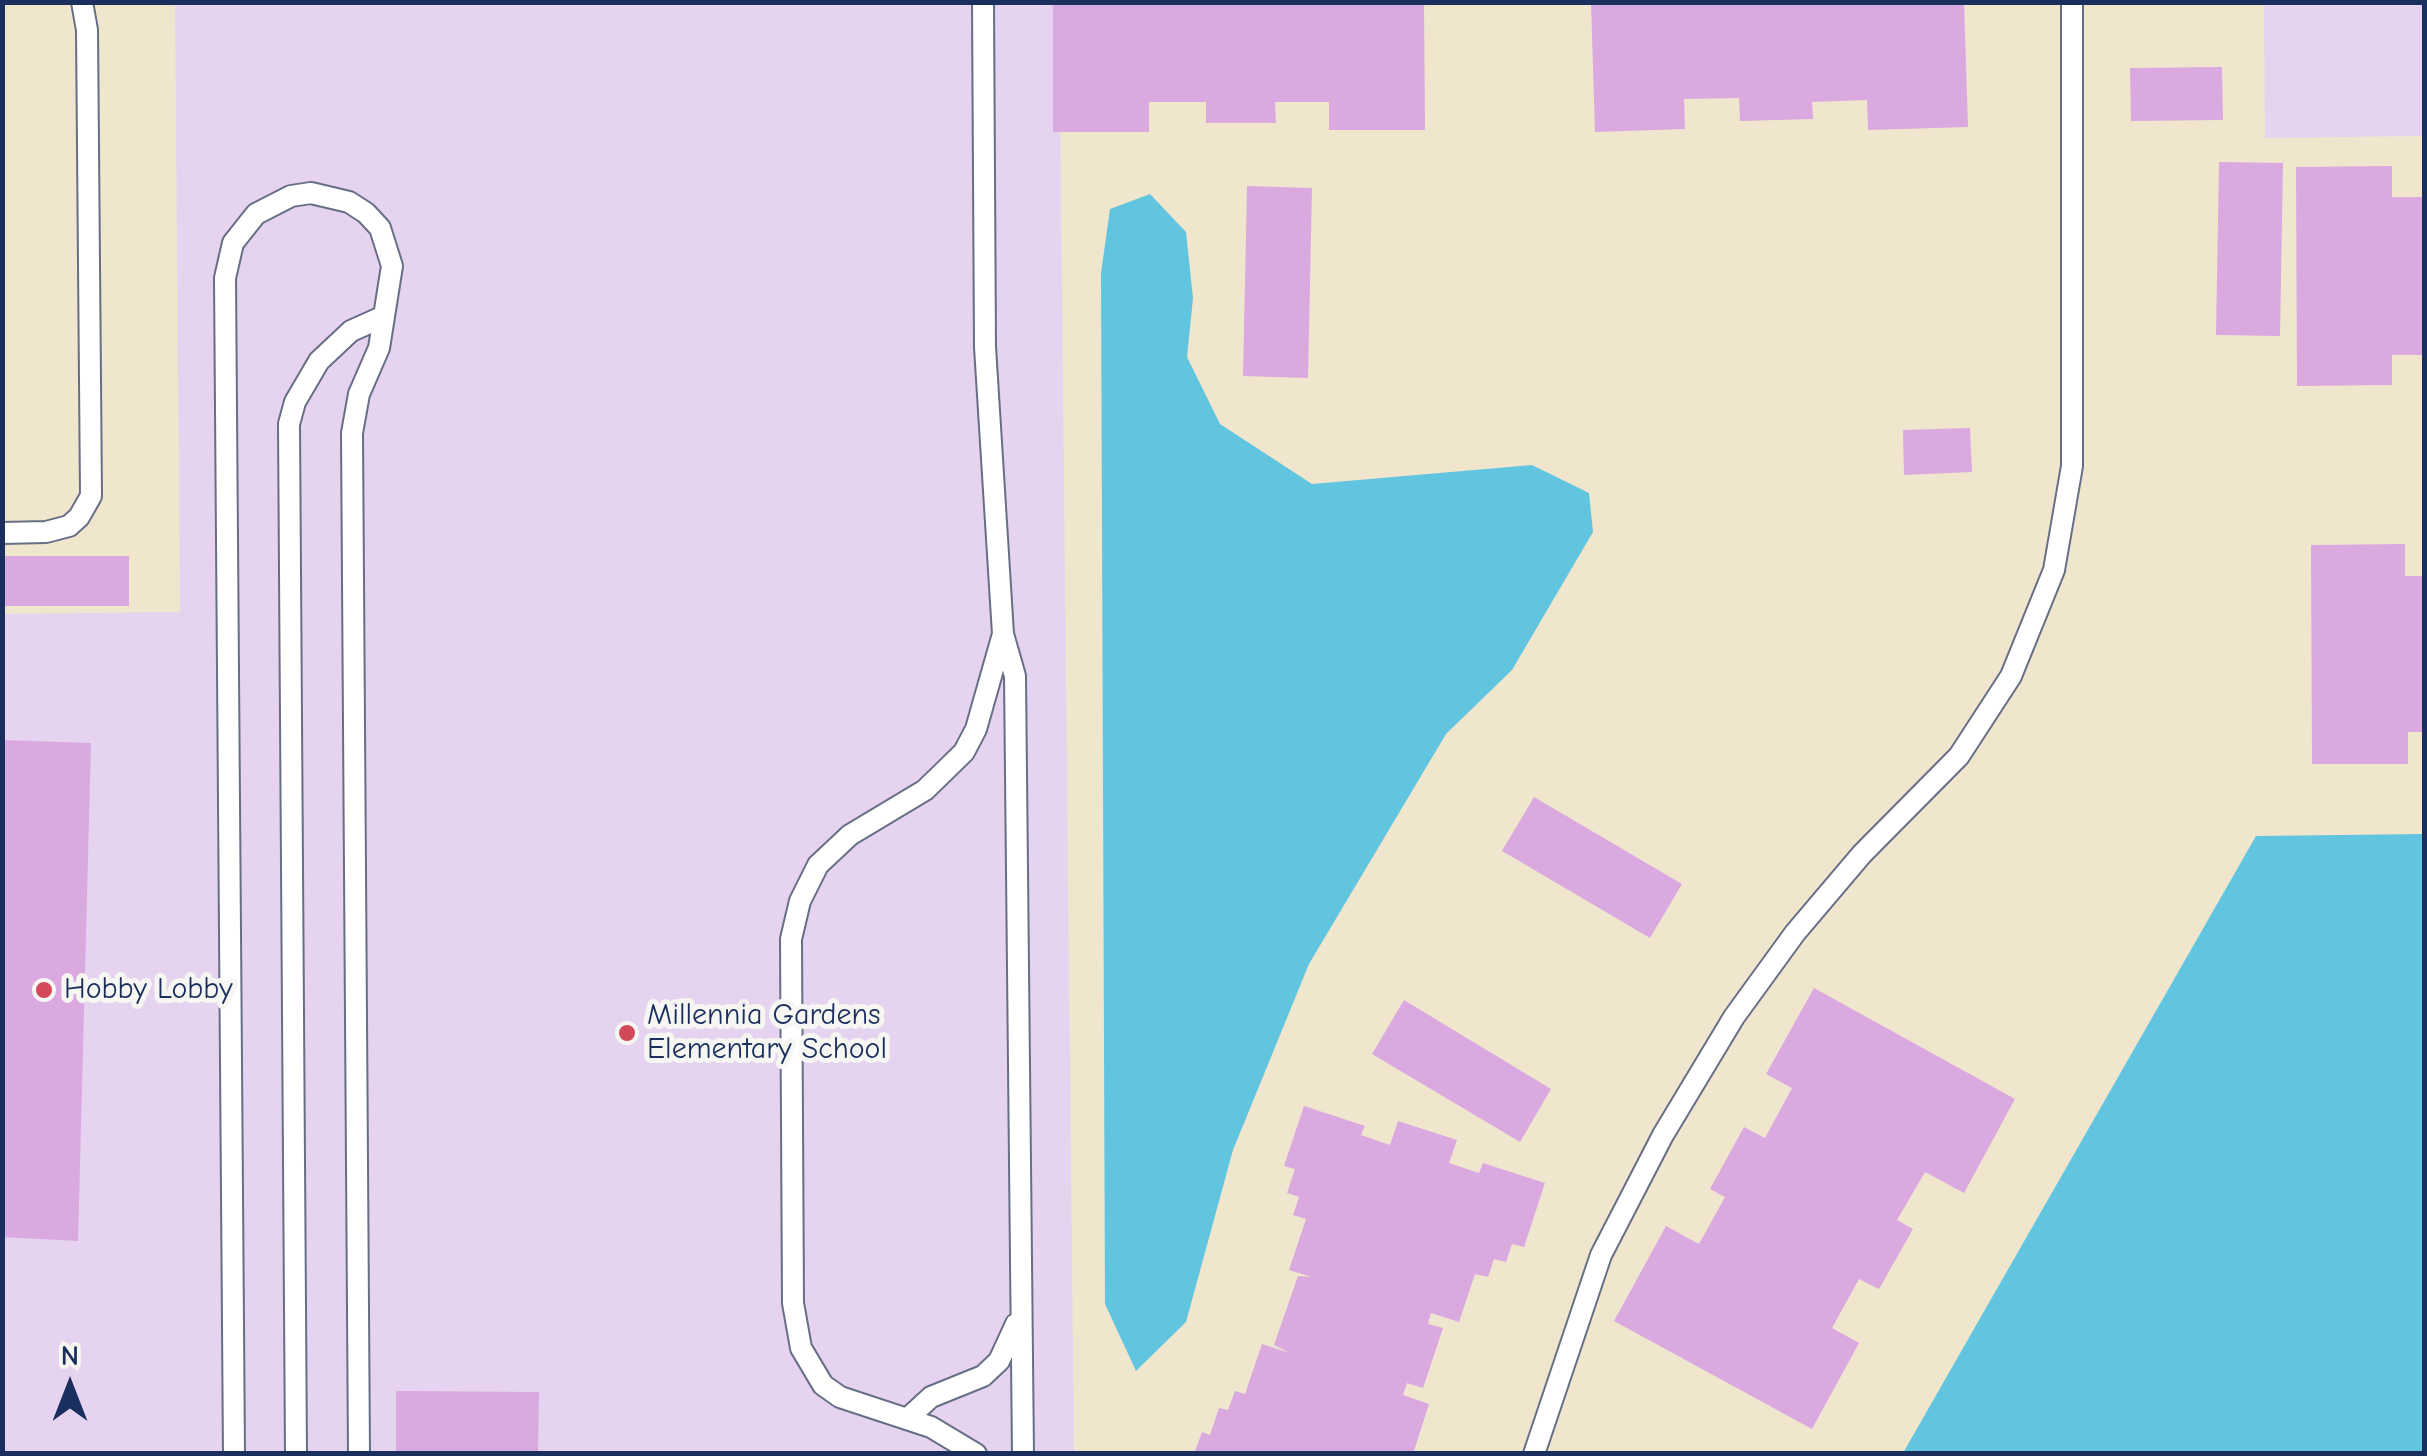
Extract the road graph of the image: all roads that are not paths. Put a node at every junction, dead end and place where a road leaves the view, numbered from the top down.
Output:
1 (82, 2) edge
2 (983, 2) edge
3 (2072, 2) edge
4 (380, 318) junction
5 (2, 532) edge
6 (1003, 634) junction
7 (1018, 1315) junction
8 (907, 1419) junction
9 (234, 1454) edge
10 (296, 1454) edge
11 (360, 1454) edge
12 (976, 1454) edge
13 (1023, 1454) edge
14 (1534, 1454) edge

1 - 5 lane
2 - 6 lane
3 - 14 lane
4 - 9 lane
4 - 10 lane
4 - 11 lane
6 - 7 lane
6 - 8 lane
7 - 8 lane
7 - 13 lane
8 - 12 lane

